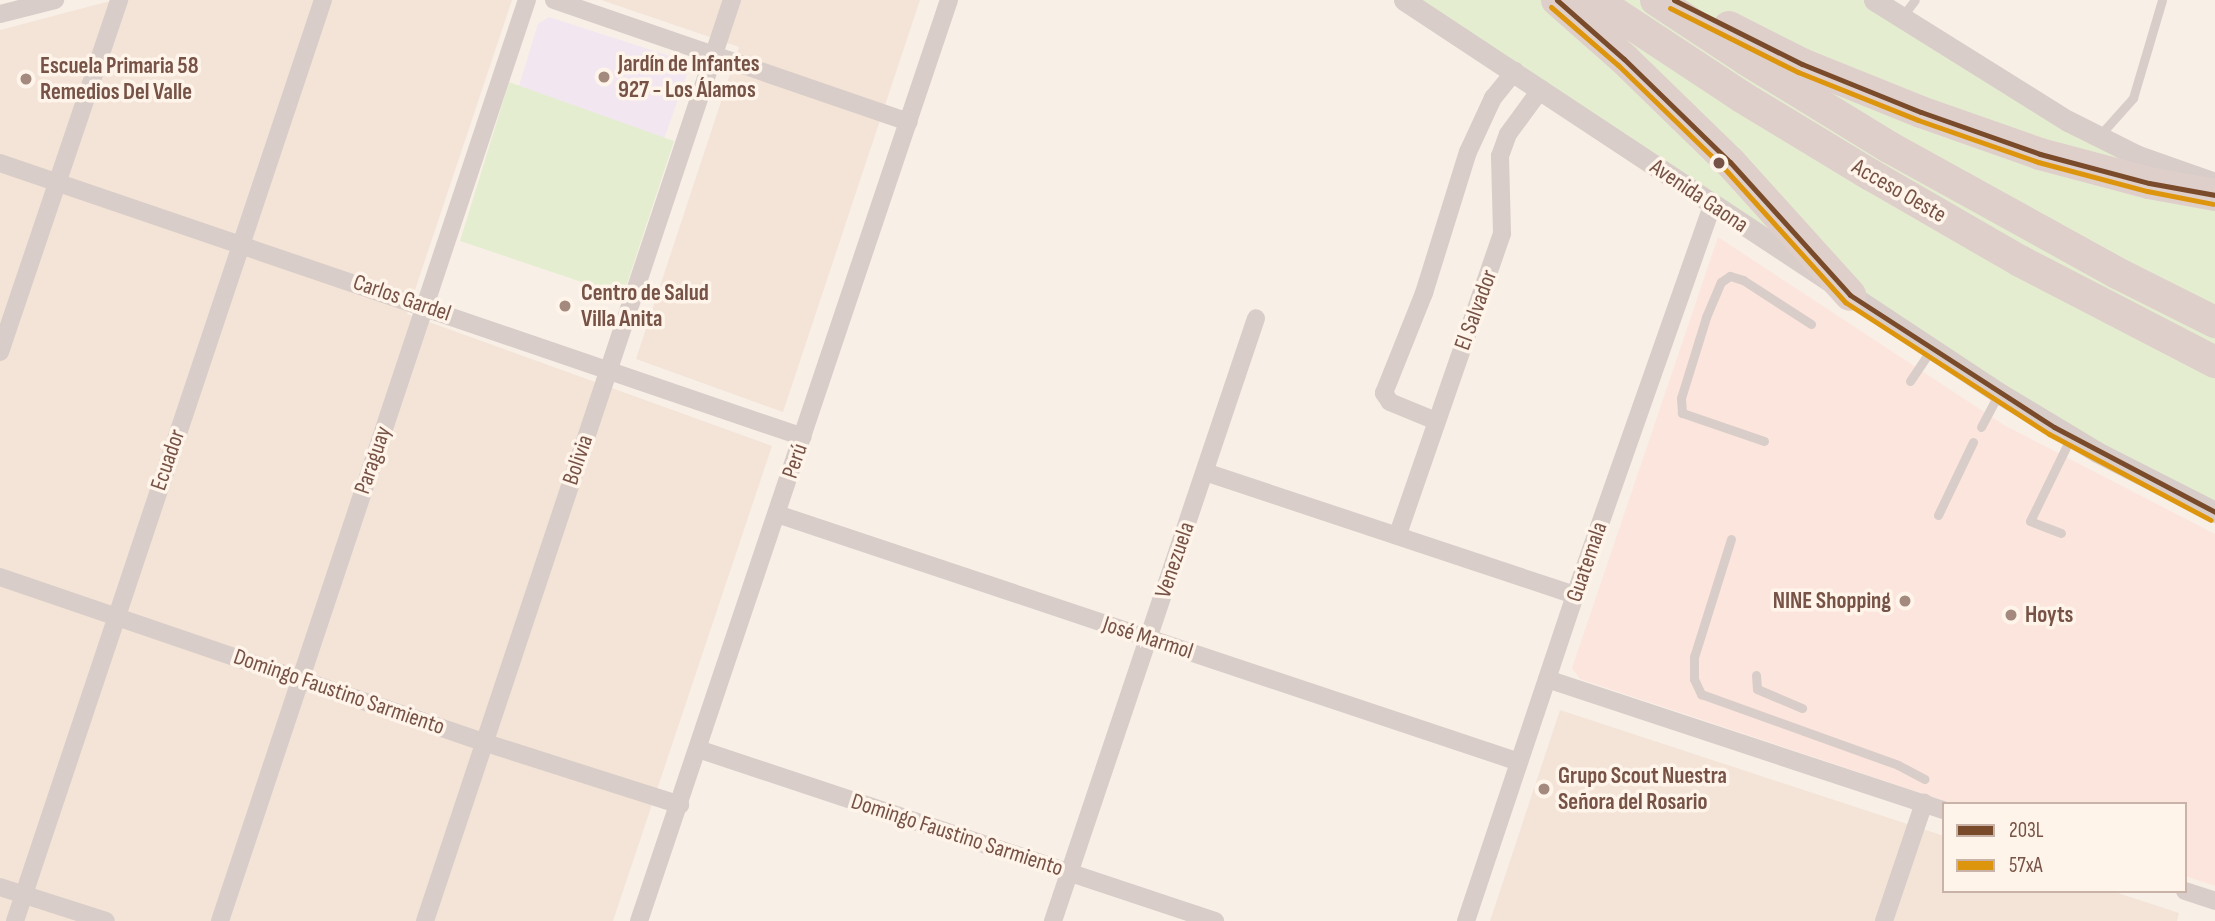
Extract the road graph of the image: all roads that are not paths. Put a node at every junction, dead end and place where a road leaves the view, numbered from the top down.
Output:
1 (55, 0) edge
2 (119, 0) edge
3 (323, 0) edge
4 (527, 0) edge
5 (554, 0) edge
6 (732, 0) edge
7 (949, 0) edge
8 (1404, 0) edge
9 (1557, 0) edge
10 (1595, 0) edge
11 (1656, 0) edge
12 (1674, 0) edge
13 (1874, 0) edge
14 (2162, 0) edge
15 (1908, 8) edge
16 (0, 14) edge
17 (714, 55) junction
18 (1514, 71) junction
19 (1541, 89) junction
20 (909, 122) junction
21 (2099, 136) junction
22 (0, 163) edge
23 (56, 180) junction
24 (2215, 183) edge
25 (2215, 195) edge
26 (1712, 206) junction
27 (242, 245) junction
28 (1850, 295) junction
29 (425, 306) junction
30 (1256, 318) dead end
31 (2215, 322) edge
32 (1811, 324) dead end
33 (1932, 349) junction
34 (0, 352) edge
35 (2215, 362) edge
36 (609, 370) junction
37 (1910, 380) dead end
38 (1999, 393) junction
39 (1436, 421) junction
40 (1981, 427) dead end
41 (803, 437) junction
42 (2071, 437) junction
43 (1764, 441) dead end
44 (1973, 442) dead end
45 (1205, 472) junction
46 (2215, 512) edge
47 (777, 514) junction
48 (1938, 515) dead end
49 (2061, 533) dead end
50 (1398, 534) junction
51 (1731, 539) dead end
52 (0, 577) edge
53 (1575, 595) junction
54 (115, 615) junction
55 (1149, 638) junction
56 (1756, 675) dead end
57 (300, 677) junction
58 (1547, 679) junction
59 (1802, 708) dead end
60 (483, 742) junction
61 (698, 749) junction
62 (1519, 762) junction
63 (1924, 779) dead end
64 (1924, 803) junction
65 (680, 805) junction
66 (1942, 809) edge
67 (1070, 873) junction
68 (0, 887) edge
69 (2187, 892) edge
70 (23, 895) junction
71 (2215, 901) edge
72 (15, 921) edge
73 (106, 921) edge
74 (220, 921) edge
75 (425, 921) edge
76 (639, 921) edge
77 (1054, 921) edge
78 (1215, 921) edge
79 (1466, 921) edge
80 (1884, 921) edge

1 - 16 street
2 - 23 street
3 - 27 street, Ecuador
4 - 29 street, Paraguay
5 - 17 street
6 - 17 street, Bolivia
7 - 20 street, Perú
8 - 18 street, Avenida Gaona
9 - 28 highway
10 - 35 highway, Acceso Oeste
11 - 31 highway, Acceso Oeste
12 - 25 highway
13 - 15 street
14 - 21 lane
15 - 21 street
17 - 20 street
17 - 36 street, Bolivia
18 - 19 street, Avenida Gaona
18 - 39 street
19 - 26 street, Avenida Gaona
19 - 39 street, El Salvador
20 - 41 street, Perú
21 - 24 street
22 - 23 street, Carlos Gardel
23 - 27 street, Carlos Gardel
23 - 34 street
26 - 28 street, Avenida Gaona
26 - 53 street, Guatemala
27 - 29 street, Carlos Gardel
27 - 54 street, Ecuador
28 - 33 street, Avenida Gaona
29 - 36 street, Carlos Gardel
29 - 57 street, Paraguay
30 - 45 street, Venezuela
32 - 43 lane
33 - 37 lane
33 - 38 street, Avenida Gaona
36 - 41 street, Carlos Gardel
36 - 60 street, Bolivia
38 - 40 lane
38 - 42 street, Avenida Gaona
39 - 50 street, El Salvador
41 - 47 street, Perú
42 - 46 street, Avenida Gaona
42 - 49 lane
44 - 48 lane
45 - 50 street
45 - 55 street, Venezuela
47 - 55 street, José Marmol
47 - 61 street, Perú
50 - 53 street
51 - 63 lane
52 - 54 street, Domingo Faustino Sarmiento
53 - 58 street, Guatemala
54 - 57 street, Domingo Faustino Sarmiento
54 - 70 street, Ecuador
55 - 62 street, José Marmol
55 - 67 street, Venezuela
56 - 59 lane
57 - 60 street, Domingo Faustino Sarmiento
57 - 74 street, Paraguay
58 - 62 street, Guatemala
58 - 64 street
60 - 65 street, Domingo Faustino Sarmiento
60 - 75 street, Bolivia
61 - 65 street, Perú
61 - 67 street, Domingo Faustino Sarmiento
62 - 79 street, Guatemala
64 - 66 street
64 - 80 street
65 - 76 street, Perú
67 - 77 street, Venezuela
67 - 78 street, Domingo Faustino Sarmiento
68 - 70 street
69 - 71 street
70 - 72 street, Ecuador
70 - 73 street

